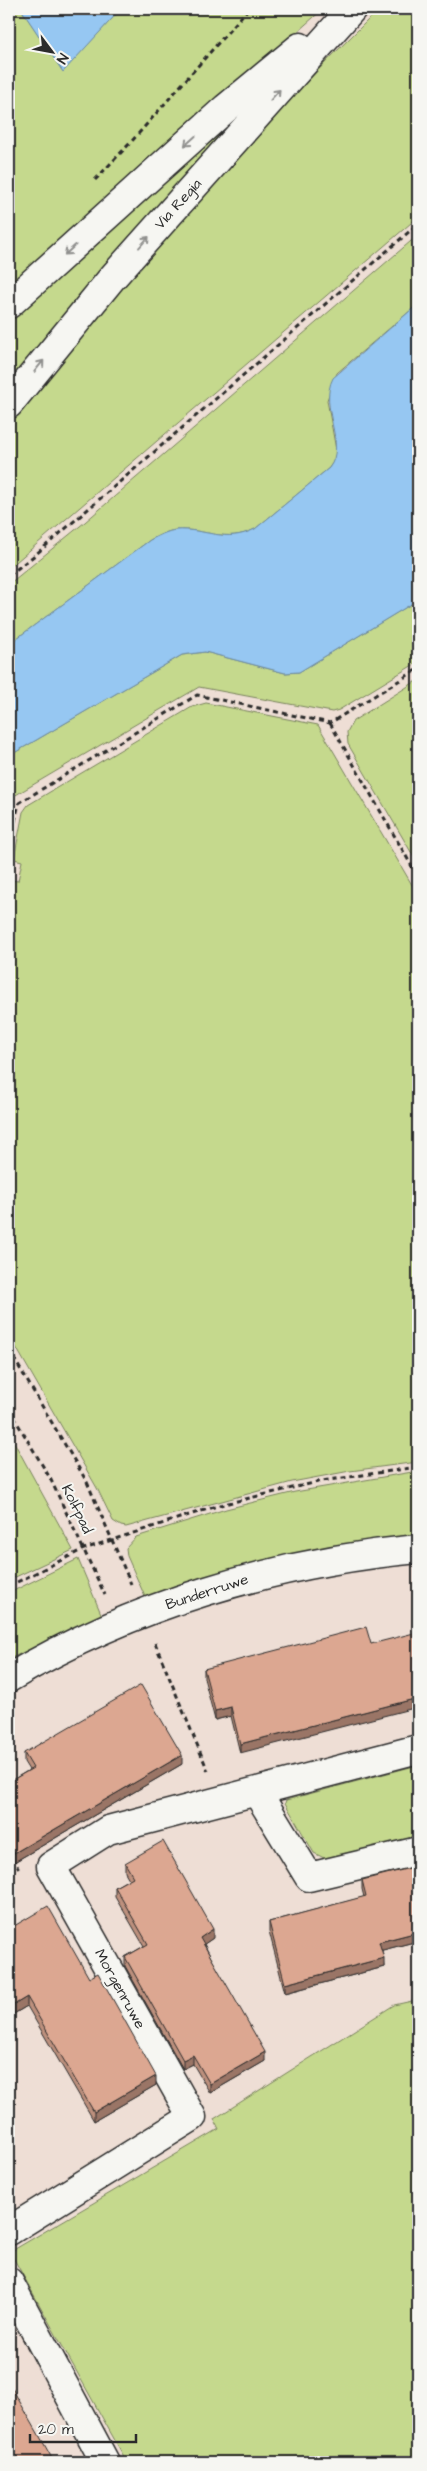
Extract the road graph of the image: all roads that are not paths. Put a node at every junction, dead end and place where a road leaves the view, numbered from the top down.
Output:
1 (346, 9) edge
2 (352, 9) edge
3 (9, 304) edge
4 (9, 404) edge
5 (418, 1549) edge
6 (9, 1678) edge
7 (418, 1748) edge
8 (257, 1792) junction
9 (418, 1851) edge
10 (9, 2231) edge
11 (9, 2282) edge
12 (105, 2462) edge

1 -> 3 street
4 -> 2 street, Via Regia
5 - 6 street, Bunderruwe
7 - 8 street, Morgenruwe
8 - 9 street
8 - 10 street, Morgenruwe
11 - 12 street

